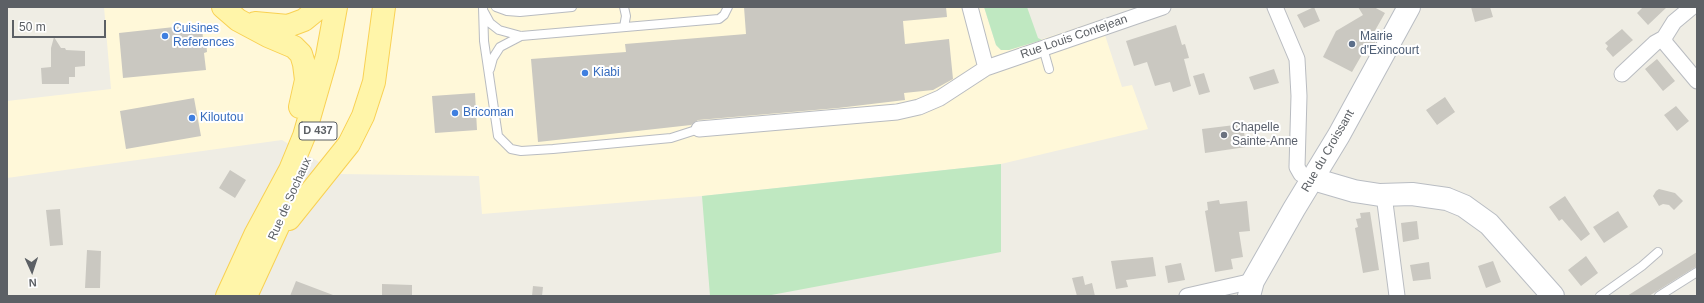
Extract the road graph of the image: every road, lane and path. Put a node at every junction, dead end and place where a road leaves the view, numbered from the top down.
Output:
1 (320, 7) edge
2 (336, 7) edge
3 (348, 7) edge
4 (384, 7) edge
5 (496, 7) edge
6 (572, 7) edge
7 (624, 7) edge
8 (728, 7) edge
9 (970, 7) edge
10 (1163, 7) edge
11 (1275, 7) edge
12 (1409, 7) edge
13 (1692, 7) edge
14 (483, 9) edge
15 (231, 14) edge
16 (624, 27) junction
17 (521, 36) junction
18 (1664, 38) junction
19 (1043, 48) junction
20 (986, 68) junction
21 (1049, 69) dead end
22 (1622, 74) dead end
23 (489, 76) junction
24 (1697, 81) edge
25 (699, 129) joint
26 (1313, 179) junction
27 (1384, 195) junction
28 (261, 242) junction
29 (1658, 252) dead end
30 (1697, 272) edge
31 (1251, 289) edge
32 (226, 296) edge
33 (246, 296) edge
34 (1187, 296) edge
35 (1397, 296) edge
36 (1552, 296) edge
37 (1600, 296) edge
38 (1659, 296) edge

1 - 15 main road
2 - 28 main road, Rue de Sochaux / D 437
3 - 28 main road, Rue de Sochaux / D 437
4 - 28 main road
5 - 6 lane
7 - 16 lane
8 - 16 lane
9 - 20 street
10 - 19 street, Rue Louis Contejean
11 - 26 street
12 - 26 street, Rue du Croissant
13 - 18 street
14 - 17 lane
14 - 23 lane
15 - 28 main road
16 - 17 lane
17 - 23 lane
18 - 22 street
18 - 24 street
19 - 20 street, Rue Louis Contejean
19 - 21 lane
20 - 25 street, Rue Louis Contejean
23 - 25 lane
26 - 27 street
26 - 31 street, Rue du Croissant
27 - 35 street
27 - 36 street
28 - 32 main road, Rue de Sochaux / D 437
28 - 33 main road, Rue de Sochaux / D 437
29 - 37 lane
30 - 38 lane
31 - 34 street

